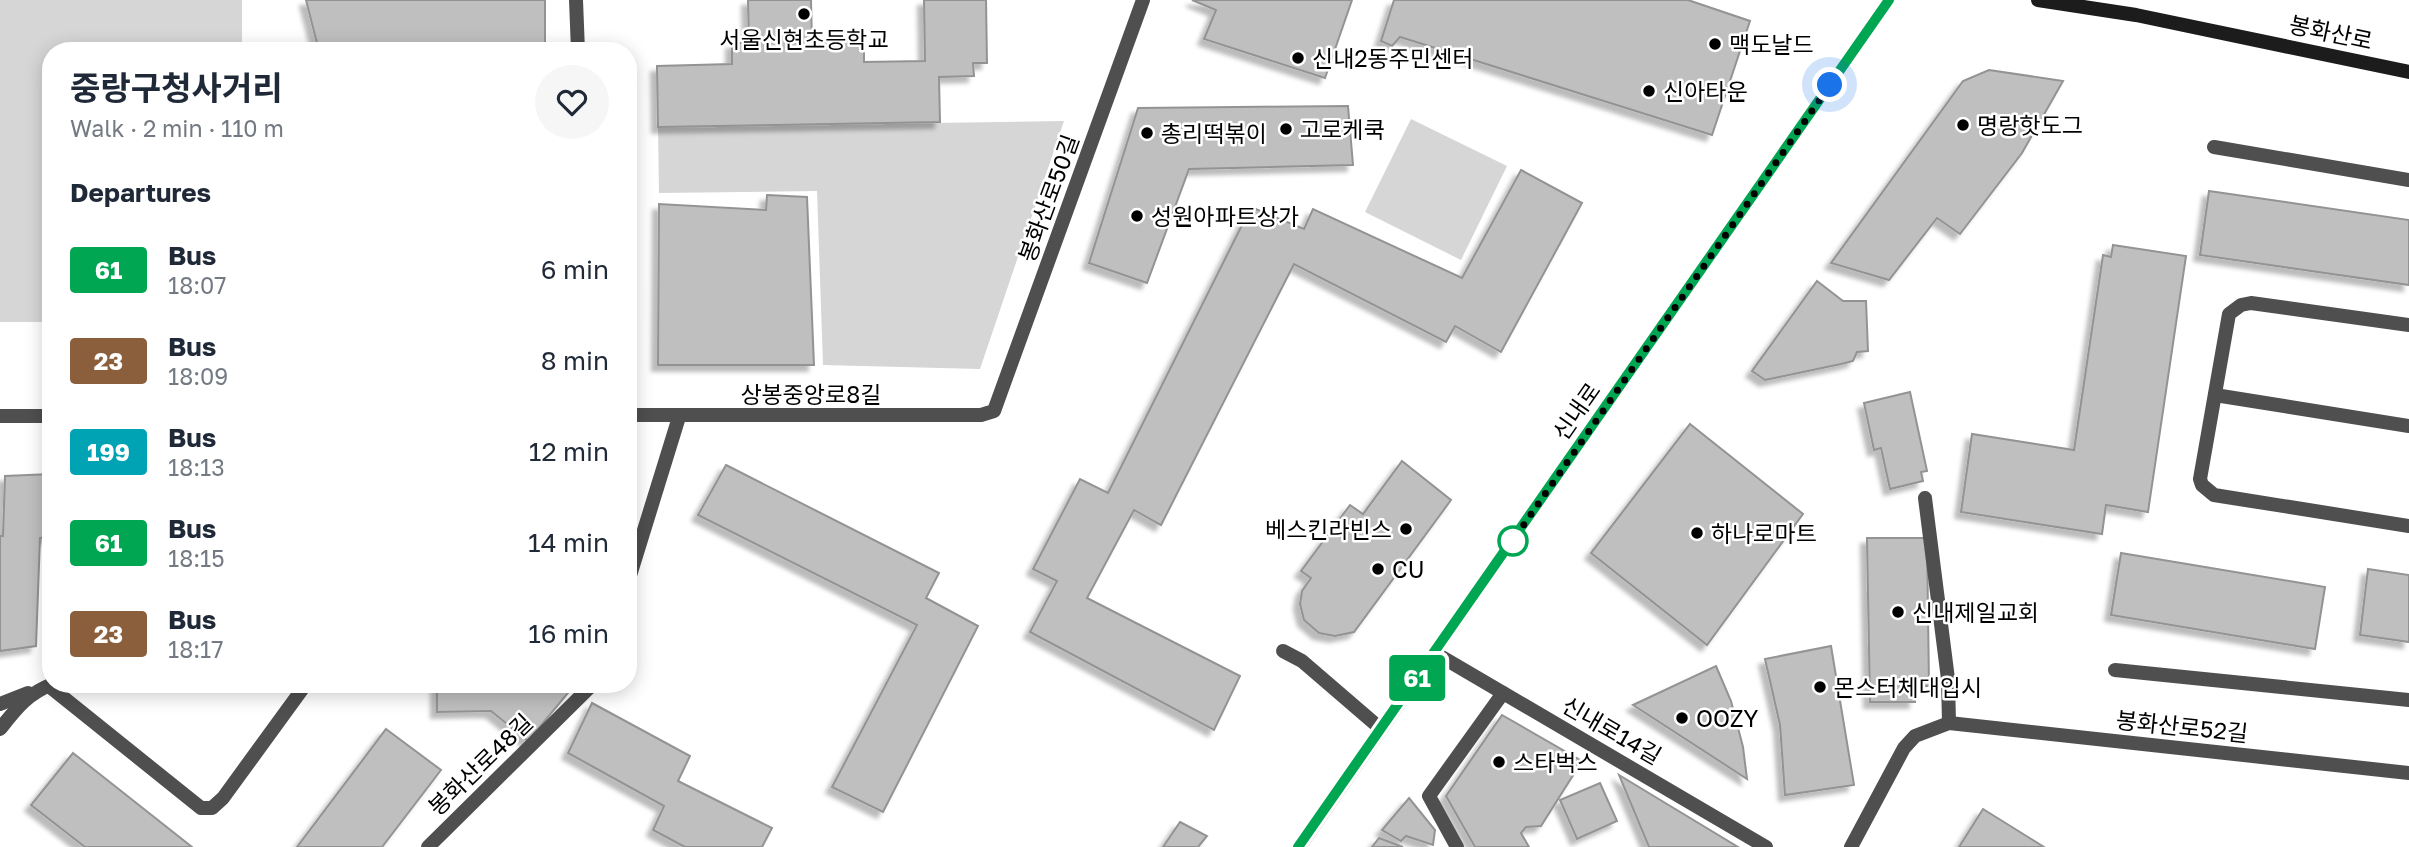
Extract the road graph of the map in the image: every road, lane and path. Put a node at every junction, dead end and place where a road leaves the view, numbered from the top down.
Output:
1 (576, 0) edge
2 (1143, 0) edge
3 (1889, 0) edge
4 (2038, 0) edge
5 (578, 42) edge
6 (2409, 72) edge
7 (2214, 146) dead end
8 (2409, 180) edge
9 (2409, 325) edge
10 (2215, 395) junction
11 (994, 411) joint
12 (637, 415) edge
13 (0, 416) edge
14 (42, 416) edge
15 (679, 417) junction
16 (2409, 426) edge
17 (1925, 498) dead end
18 (2409, 526) edge
19 (637, 553) edge
20 (1283, 651) dead end
21 (1435, 653) junction
22 (2115, 670) dead end
23 (42, 688) edge
24 (42, 690) edge
25 (54, 693) edge
26 (299, 693) edge
27 (584, 693) edge
28 (1503, 693) junction
29 (2409, 700) edge
30 (0, 704) edge
31 (1950, 723) junction
32 (0, 729) edge
33 (1381, 729) junction
34 (2409, 773) edge
35 (428, 847) edge
36 (1298, 847) edge
37 (1457, 847) edge
38 (1766, 847) edge
39 (1851, 847) edge

1 - 5 street
2 - 11 street, 봉화산로50길
3 - 21 main road, 신내로
4 - 6 main road, 봉화산로
7 - 8 street
9 - 10 street
10 - 16 street
10 - 18 street
11 - 15 street, 상봉중앙로8길
12 - 15 street, 상봉중앙로8길
13 - 14 street
15 - 19 street
17 - 31 street
20 - 33 street
21 - 28 street, 신내로14길
21 - 33 main road, 신내로
22 - 29 street
23 - 30 street
24 - 32 street
25 - 26 street
27 - 35 street, 봉화산로48길
28 - 37 street
28 - 38 street, 신내로14길
31 - 34 street, 봉화산로52길
31 - 39 street, 봉화산로52길
33 - 36 main road, 신내로

